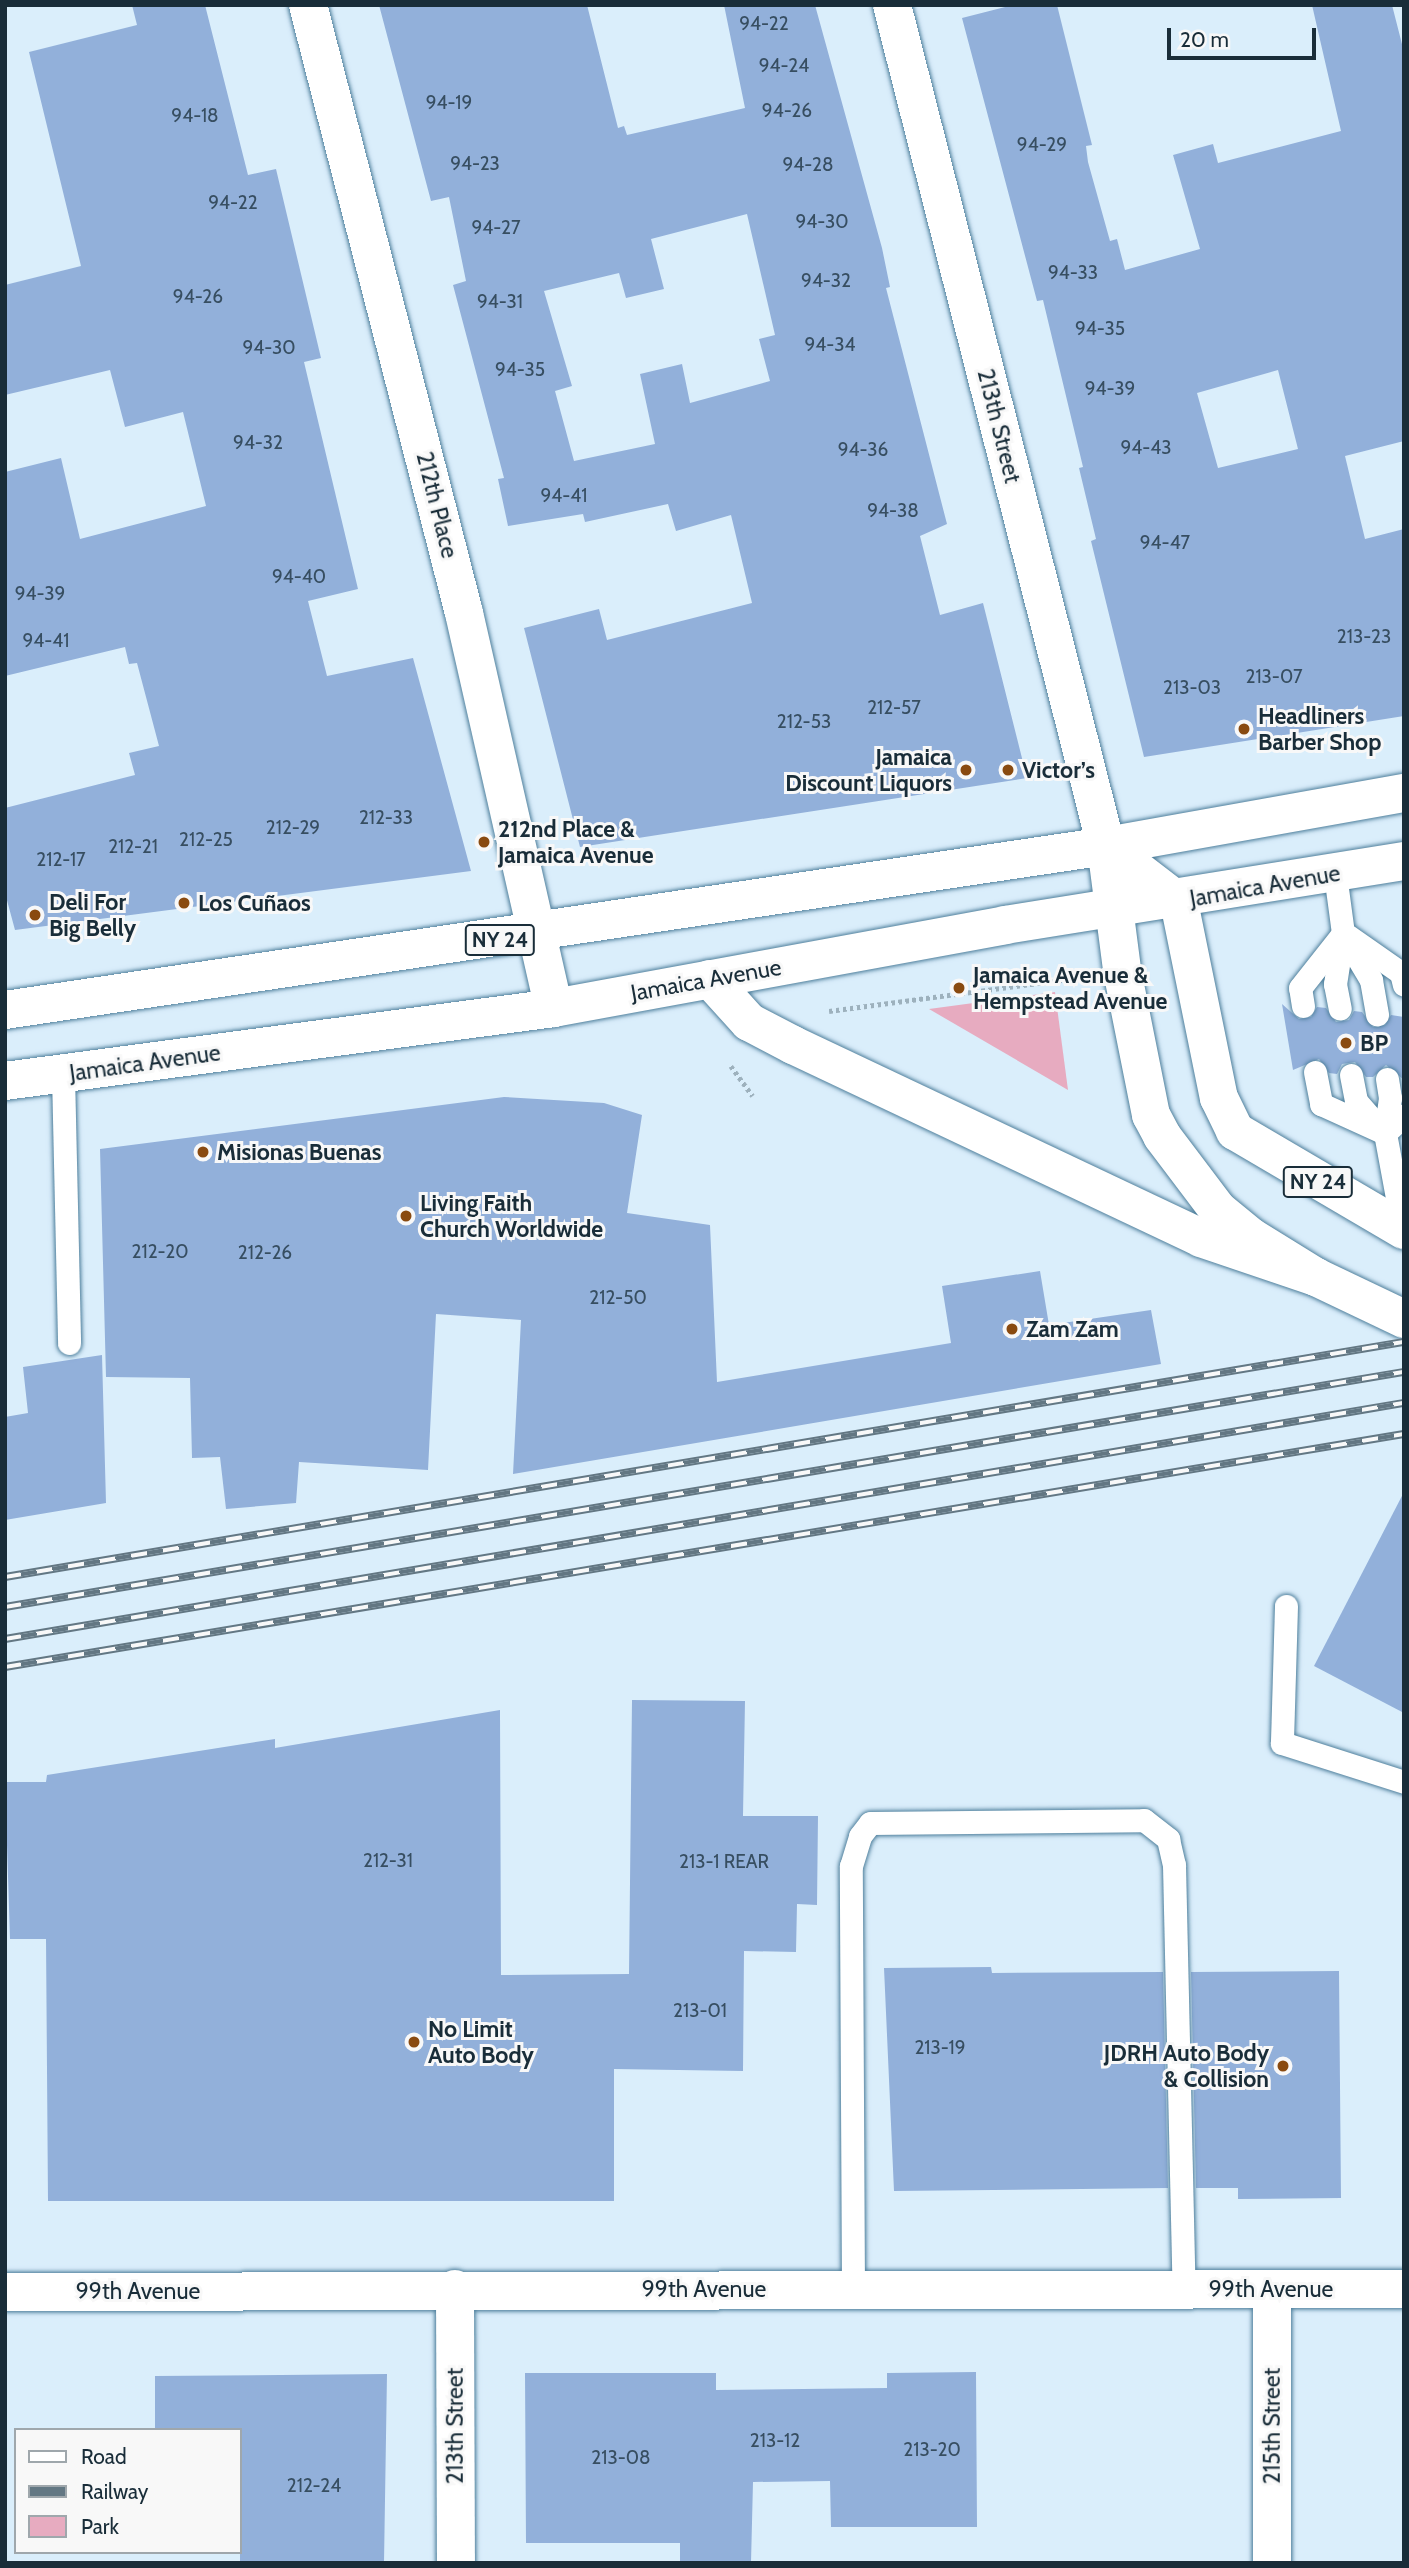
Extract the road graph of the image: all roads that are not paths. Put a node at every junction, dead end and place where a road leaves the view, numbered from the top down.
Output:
1 (308, 5) edge
2 (892, 5) edge
3 (1404, 793) edge
4 (1106, 846) junction
5 (1404, 861) edge
6 (1335, 874) junction
7 (1179, 901) junction
8 (1112, 911) junction
9 (1343, 933) junction
10 (535, 935) junction
11 (710, 979) junction
12 (1404, 985) edge
13 (1303, 1006) dead end
14 (554, 1008) junction
15 (1340, 1009) dead end
16 (5, 1010) edge
17 (1377, 1014) dead end
18 (1315, 1072) dead end
19 (63, 1074) junction
20 (1351, 1075) dead end
21 (1387, 1079) dead end
22 (5, 1082) edge
23 (1404, 1115) edge
24 (1385, 1133) junction
25 (1403, 1230) edge
26 (1316, 1277) junction
27 (1404, 1319) edge
28 (69, 1343) dead end
29 (1286, 1606) dead end
30 (1404, 1782) edge
31 (454, 2289) junction
32 (853, 2289) junction
33 (1404, 2289) edge
34 (1184, 2290) junction
35 (1272, 2290) junction
36 (5, 2291) edge
37 (456, 2563) edge
38 (1272, 2563) edge

1 - 10 main road, 212th Place
2 - 4 main road, 213th Street
3 - 4 main road
4 - 7 main road
4 - 8 main road, 213th Street
4 - 10 main road, NY 24
5 - 6 main road, Jamaica Avenue
6 - 7 main road, Jamaica Avenue
6 - 9 lane
7 - 8 main road, Jamaica Avenue
7 - 25 main road, NY 24
8 - 11 main road, Jamaica Avenue
8 - 26 main road, 213th Street
9 - 12 lane
9 - 13 lane
9 - 15 lane
9 - 17 lane
10 - 14 main road, 212th Place
10 - 16 main road, NY 24
11 - 14 main road, Jamaica Avenue
11 - 26 main road
14 - 19 main road, Jamaica Avenue
18 - 24 lane
19 - 22 main road, Jamaica Avenue
19 - 28 lane
20 - 24 lane
21 - 24 lane
23 - 24 lane
24 - 25 lane
26 - 27 main road
29 - 30 lane
31 - 32 main road, 99th Avenue
31 - 36 main road, 99th Avenue
31 - 37 main road, 213th Street
32 - 34 main road, 99th Avenue
32 - 34 lane
33 - 35 main road, 99th Avenue
34 - 35 main road, 99th Avenue
35 - 38 main road, 215th Street

